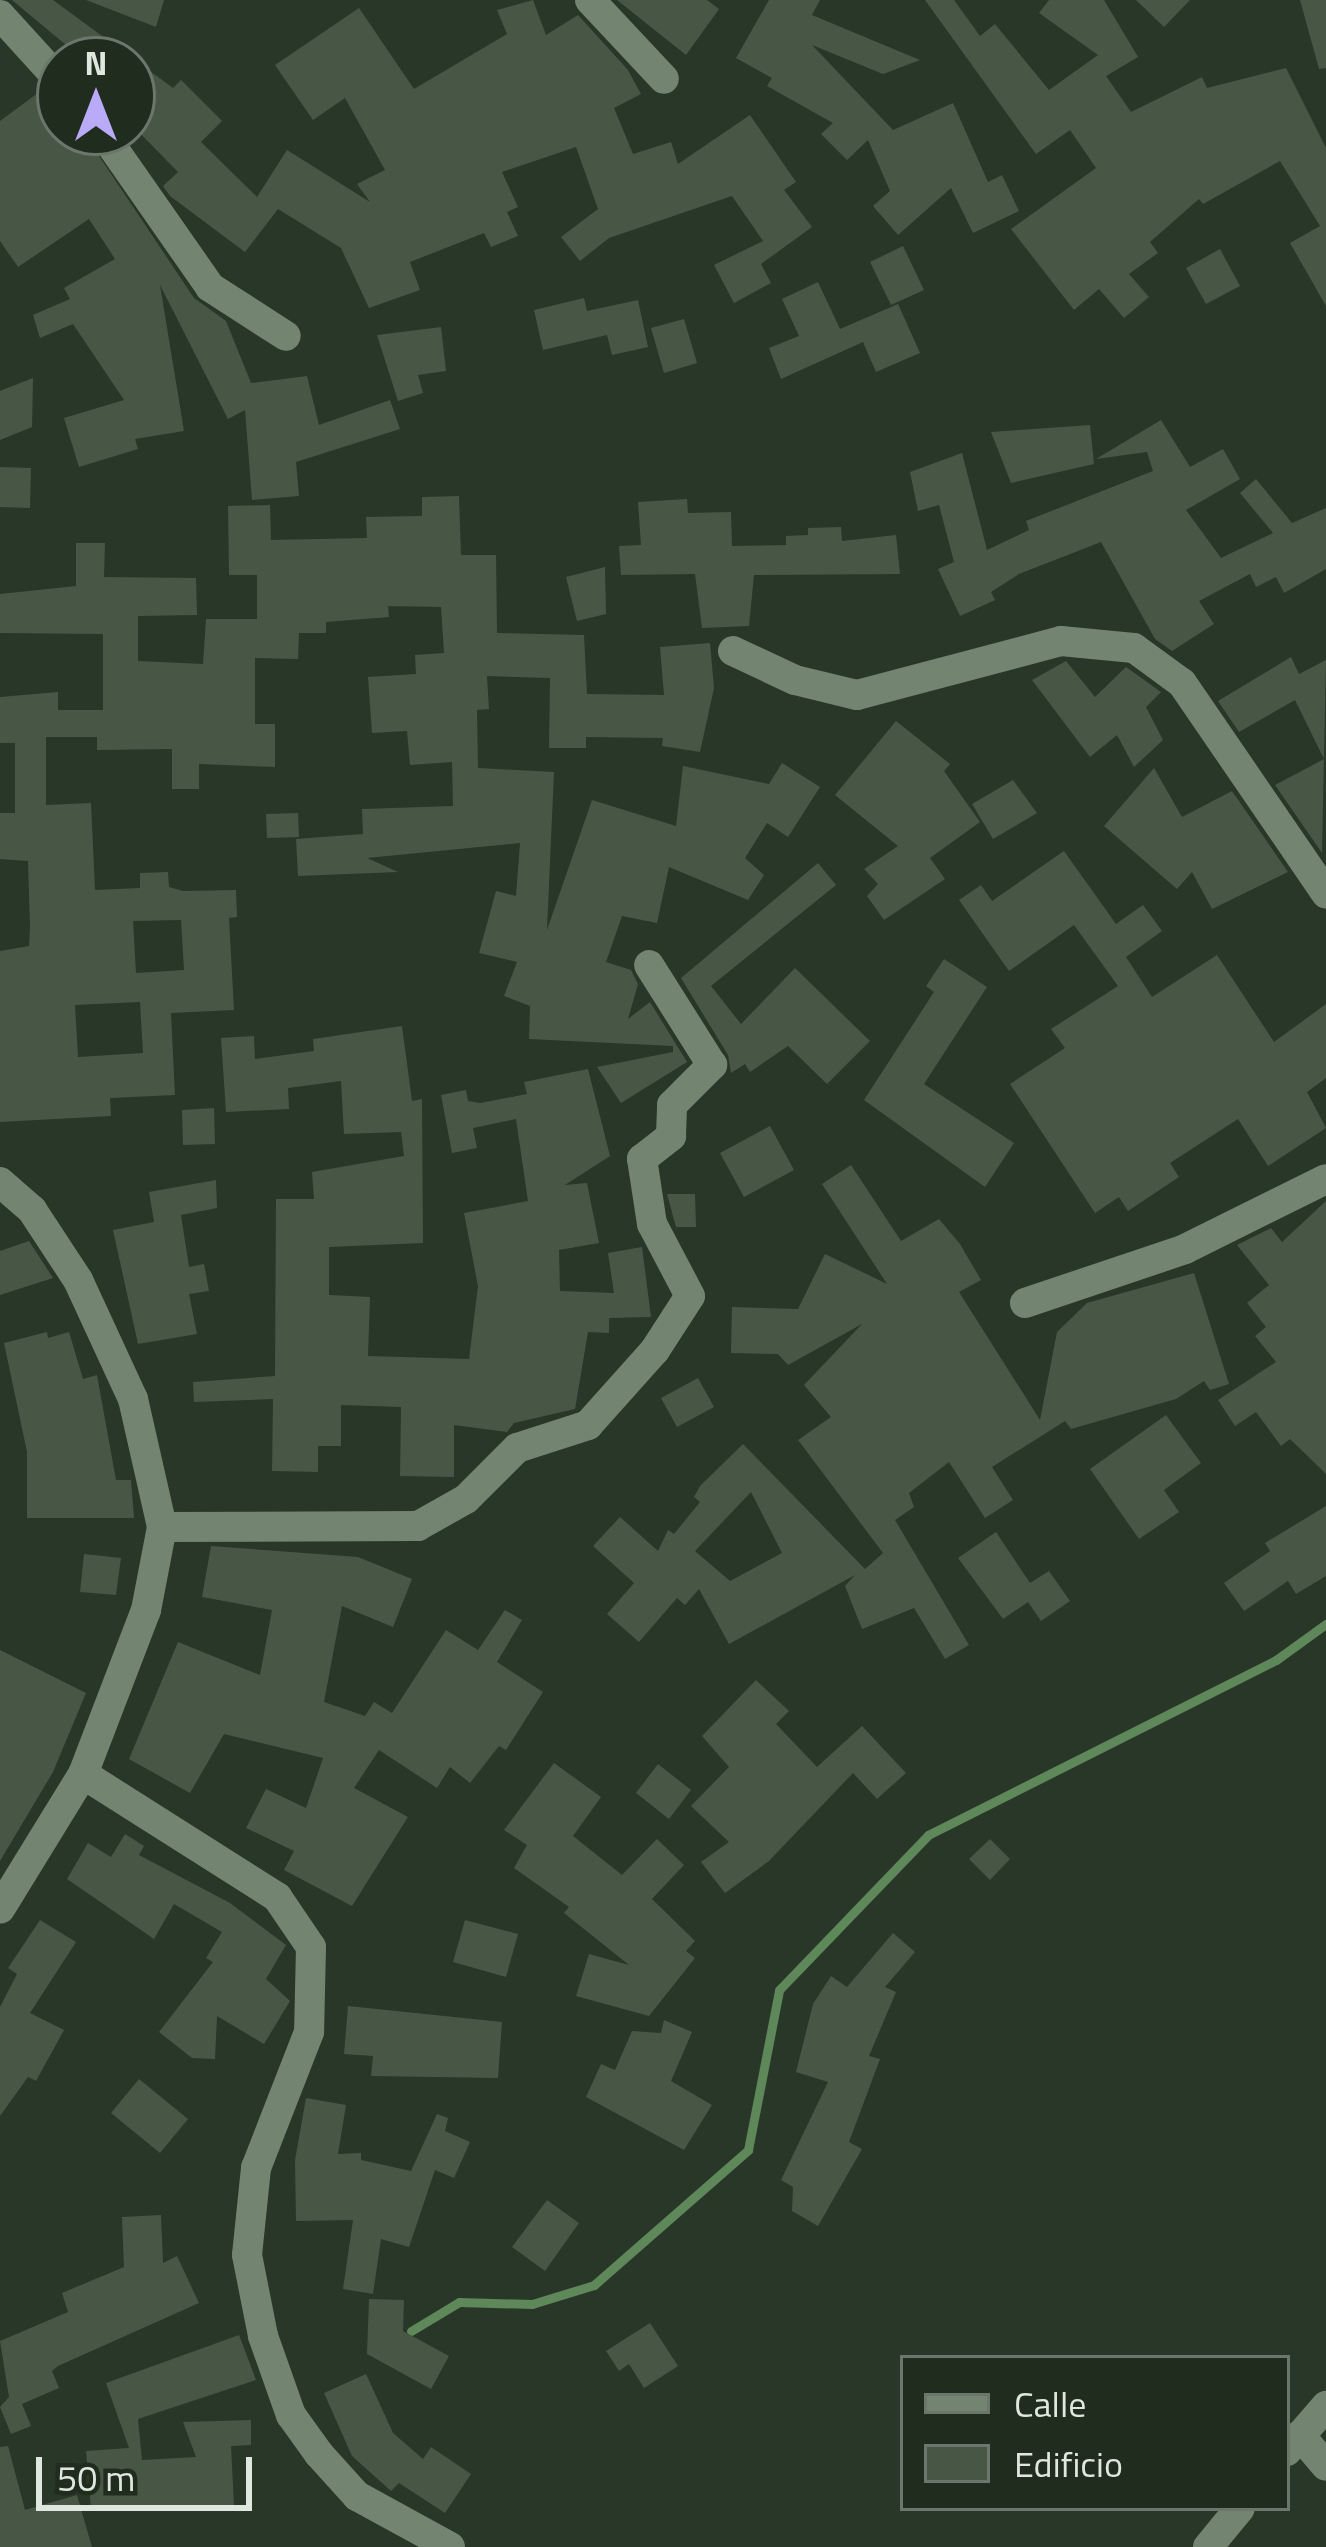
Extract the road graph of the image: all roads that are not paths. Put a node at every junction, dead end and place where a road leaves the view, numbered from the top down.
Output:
1 (590, 0) edge
2 (0, 15) edge
3 (36, 55) edge
4 (664, 79) dead end
5 (119, 156) edge
6 (286, 336) dead end
7 (733, 651) dead end
8 (1326, 892) edge
9 (649, 965) dead end
10 (1326, 1179) edge
11 (0, 1182) edge
12 (1024, 1303) dead end
13 (162, 1527) junction
14 (83, 1774) junction
15 (0, 1909) edge
16 (1326, 2406) edge
17 (1293, 2443) edge
18 (1326, 2466) edge
19 (1238, 2511) edge
20 (450, 2547) edge
21 (1208, 2547) edge

1 - 4 street
2 - 3 street
5 - 6 street
7 - 8 street
9 - 13 street
10 - 12 street
11 - 13 street
13 - 14 street
14 - 15 street
14 - 20 street
16 - 17 street
17 - 18 street
19 - 21 street

